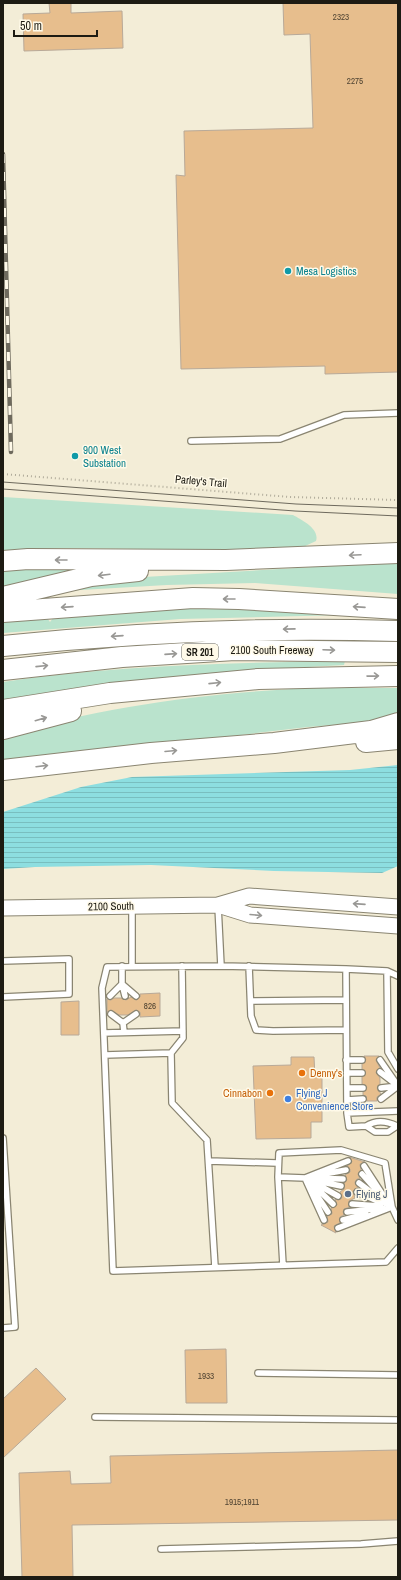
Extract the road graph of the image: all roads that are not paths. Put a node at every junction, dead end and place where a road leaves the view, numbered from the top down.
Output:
1 (398, 414) edge
2 (191, 441) dead end
3 (397, 553) edge
4 (226, 560) junction
5 (3, 561) edge
6 (3, 597) edge
7 (398, 609) edge
8 (3, 612) edge
9 (398, 631) edge
10 (3, 646) edge
11 (398, 652) edge
12 (3, 670) edge
13 (398, 676) edge
14 (111, 697) junction
15 (3, 710) edge
16 (398, 723) edge
17 (3, 729) edge
18 (398, 739) edge
19 (274, 743) junction
20 (3, 770) edge
21 (218, 905) junction
22 (132, 906) junction
23 (398, 907) edge
24 (3, 908) edge
25 (398, 926) edge
26 (3, 961) edge
27 (122, 966) junction
28 (132, 966) junction
29 (182, 966) junction
30 (221, 966) junction
31 (249, 966) junction
32 (346, 969) junction
33 (387, 971) junction
34 (398, 976) edge
35 (122, 984) junction
36 (110, 996) dead end
37 (117, 996) dead end
38 (125, 996) dead end
39 (136, 996) dead end
40 (3, 997) edge
41 (346, 1000) junction
42 (251, 1001) junction
43 (111, 1014) dead end
44 (118, 1014) dead end
45 (126, 1014) dead end
46 (136, 1014) dead end
47 (123, 1023) junction
48 (346, 1030) junction
49 (183, 1031) junction
50 (124, 1032) junction
51 (104, 1033) junction
52 (171, 1053) junction
53 (105, 1055) junction
54 (346, 1060) junction
55 (362, 1060) dead end
56 (380, 1060) dead end
57 (398, 1069) edge
58 (380, 1072) dead end
59 (347, 1073) junction
60 (362, 1073) dead end
61 (398, 1086) edge
62 (347, 1088) junction
63 (363, 1088) dead end
64 (381, 1088) dead end
65 (362, 1099) dead end
66 (381, 1099) dead end
67 (347, 1100) junction
68 (398, 1111) edge
69 (347, 1113) junction
70 (366, 1126) junction
71 (398, 1126) edge
72 (3, 1138) edge
73 (209, 1161) junction
74 (348, 1161) dead end
75 (277, 1163) junction
76 (364, 1166) dead end
77 (346, 1170) dead end
78 (362, 1174) dead end
79 (278, 1177) junction
80 (305, 1178) junction
81 (343, 1179) dead end
82 (359, 1183) dead end
83 (341, 1186) dead end
84 (357, 1192) dead end
85 (338, 1196) dead end
86 (333, 1204) dead end
87 (352, 1204) dead end
88 (392, 1208) junction
89 (328, 1212) dead end
90 (348, 1212) dead end
91 (324, 1220) dead end
92 (343, 1220) dead end
93 (398, 1220) edge
94 (338, 1228) dead end
95 (398, 1248) edge
96 (283, 1265) junction
97 (215, 1267) junction
98 (3, 1328) edge
99 (258, 1373) dead end
100 (398, 1375) edge
101 (95, 1417) dead end
102 (398, 1420) edge
103 (398, 1541) edge
104 (161, 1549) dead end

1 - 2 lane
3 -> 4 highway
4 -> 5 highway
4 -> 6 highway
7 -> 8 highway
9 -> 10 highway, 2100 South Freeway / SR 201
12 -> 11 highway, 2100 South Freeway / SR 201
14 -> 13 highway
14 - 15 highway
17 -> 14 highway
16 - 19 highway
18 - 19 highway
20 -> 19 highway
21 - 22 main road, 2100 South
23 -> 21 main road, 2100 South
21 -> 25 main road, 2100 South
21 - 30 lane
22 - 24 main road, 2100 South
22 - 28 lane
26 - 40 lane
27 - 28 lane
27 - 35 lane
27 - 51 lane
28 - 29 lane
29 - 30 lane
29 - 49 lane
30 - 31 lane
31 - 32 lane
31 - 42 lane
32 - 33 lane
32 - 41 lane
33 - 34 lane
33 - 57 lane
35 - 36 lane
35 - 37 lane
35 - 38 lane
35 - 39 lane
41 - 42 lane
41 - 48 lane
42 - 48 lane
43 - 47 lane
44 - 47 lane
45 - 47 lane
46 - 47 lane
47 - 50 lane
48 - 54 lane
49 - 50 lane
49 - 52 lane
50 - 51 lane
51 - 53 lane
52 - 53 lane
52 - 73 lane
53 - 97 lane
54 - 55 lane
54 - 59 lane
56 - 61 lane
58 - 61 lane
59 - 60 lane
59 - 62 lane
61 - 64 lane
61 - 66 lane
62 - 63 lane
62 - 67 lane
65 - 67 lane
67 - 69 lane
68 - 69 lane
69 - 70 lane
70 - 71 lane
70 - 71 lane
72 - 98 lane
73 - 75 lane
73 - 97 lane
74 - 80 lane
75 - 79 lane
75 - 88 lane
76 - 88 lane
77 - 80 lane
78 - 88 lane
79 - 80 lane
79 - 96 lane
80 - 81 lane
80 - 83 lane
80 - 85 lane
80 - 86 lane
80 - 89 lane
80 - 91 lane
82 - 88 lane
84 - 88 lane
87 - 88 lane
88 - 90 lane
88 - 92 lane
88 - 93 lane
88 - 94 lane
95 - 96 lane
96 - 97 lane
99 - 100 lane
101 - 102 lane
103 - 104 lane

